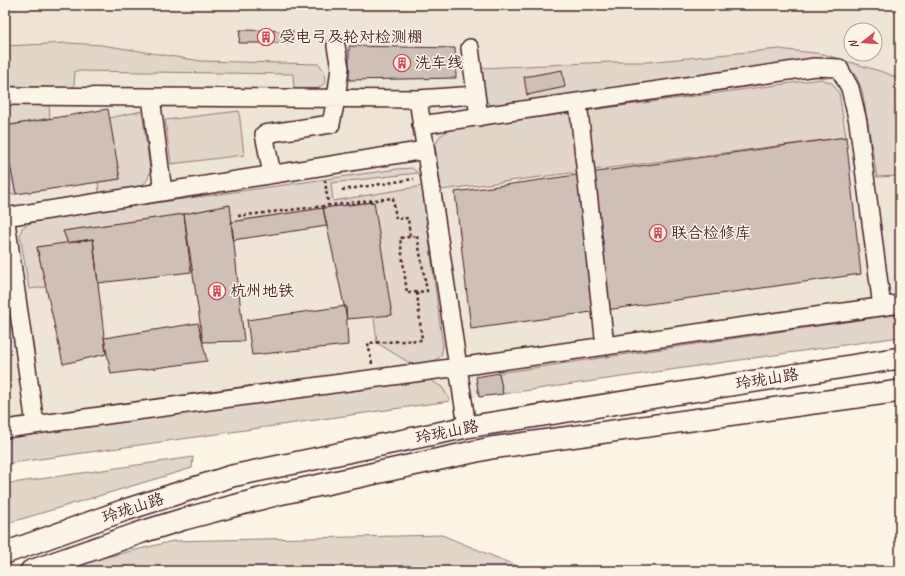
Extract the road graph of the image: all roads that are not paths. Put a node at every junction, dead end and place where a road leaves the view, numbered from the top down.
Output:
1 (336, 46) dead end
2 (470, 48) dead end
3 (476, 95) junction
4 (5, 96) edge
5 (151, 97) junction
6 (452, 97) junction
7 (336, 99) junction
8 (418, 99) junction
9 (578, 102) junction
10 (479, 117) junction
11 (454, 120) junction
12 (422, 125) junction
13 (425, 150) junction
14 (272, 174) junction
15 (163, 192) junction
16 (5, 216) edge
17 (900, 304) edge
18 (882, 306) junction
19 (605, 346) junction
20 (900, 358) edge
21 (458, 367) junction
22 (900, 391) edge
23 (35, 424) junction
24 (467, 427) junction
25 (5, 428) edge
26 (5, 553) edge
27 (31, 571) edge

1 - 7 lane
2 - 3 lane
3 - 6 lane
3 - 10 lane
4 - 5 lane
5 - 7 lane
5 - 15 lane
6 - 8 lane
6 - 11 lane
7 - 8 lane
7 - 14 lane
8 - 12 lane
9 - 10 lane
9 - 18 lane
9 - 19 lane
10 - 11 lane
11 - 12 lane
12 - 13 lane
13 - 14 lane
13 - 21 lane
14 - 15 lane
15 - 16 lane
16 - 23 lane
17 - 18 lane
18 - 19 lane
19 - 21 lane
20 - 24 main road, 玲珑山路
21 - 23 lane
21 - 24 lane
22 - 27 main road, 玲珑山路
23 - 25 lane
24 - 26 main road, 玲珑山路

